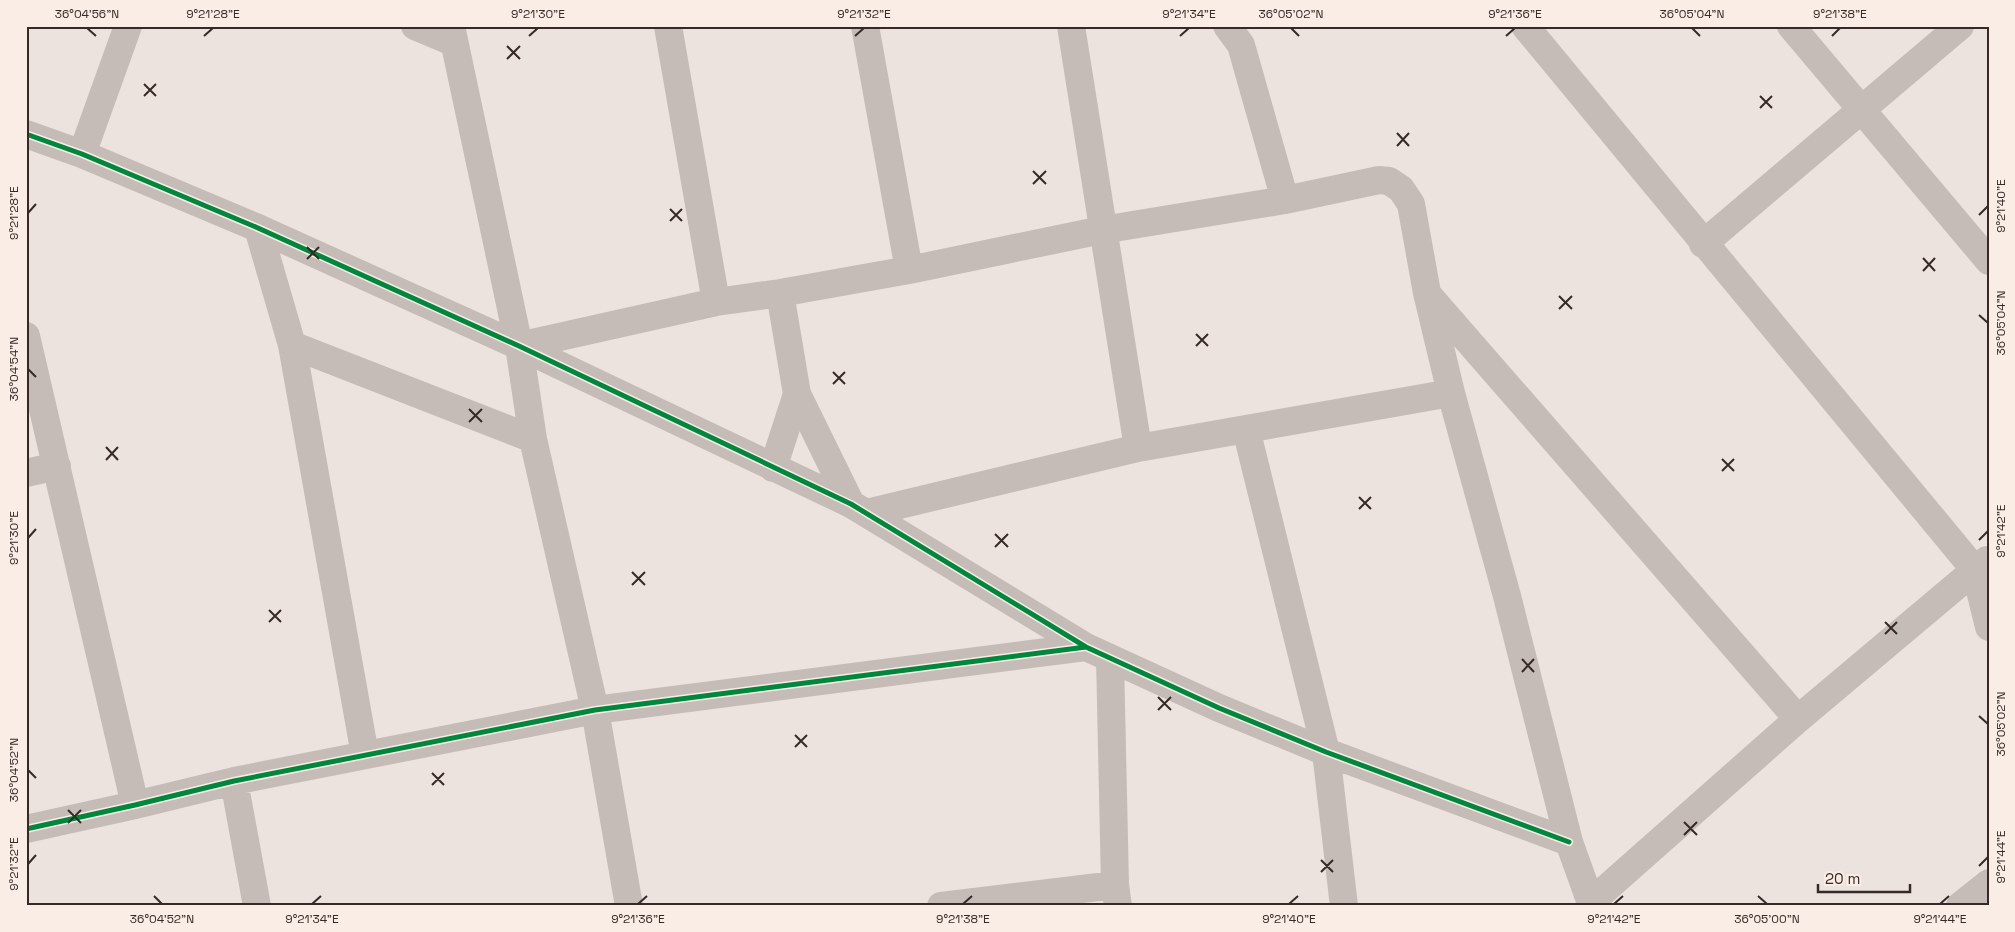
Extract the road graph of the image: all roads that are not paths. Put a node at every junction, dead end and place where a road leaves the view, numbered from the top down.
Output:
1 (128, 26) edge
2 (415, 26) edge
3 (668, 26) edge
4 (865, 26) edge
5 (1071, 26) edge
6 (1228, 26) edge
7 (1525, 26) edge
8 (1791, 26) edge
9 (1960, 26) edge
10 (452, 34) edge
11 (1860, 111) junction
12 (26, 134) edge
13 (82, 154) junction
14 (1285, 200) junction
15 (258, 228) junction
16 (1102, 230) junction
17 (1703, 244) junction
18 (1989, 261) edge
19 (909, 270) junction
20 (780, 293) junction
21 (1427, 293) junction
22 (716, 302) junction
23 (26, 336) edge
24 (292, 345) junction
25 (519, 346) junction
26 (1451, 393) junction
27 (797, 394) junction
28 (1246, 429) junction
29 (533, 439) junction
30 (1138, 448) junction
31 (57, 466) junction
32 (773, 468) junction
33 (26, 473) edge
34 (858, 508) junction
35 (1982, 564) edge
36 (1989, 626) edge
37 (1086, 647) junction
38 (1110, 658) junction
39 (595, 710) junction
40 (1798, 719) junction
41 (1326, 752) junction
42 (365, 755) junction
43 (234, 781) junction
44 (135, 805) junction
45 (26, 829) edge
46 (1569, 842) junction
47 (1989, 883) edge
48 (1116, 895) edge
49 (1591, 904) edge
50 (256, 906) edge
51 (629, 906) edge
52 (941, 906) edge
53 (1344, 906) edge
54 (1960, 906) edge

1 - 13 street
2 - 10 street
3 - 22 street
4 - 19 street
5 - 16 street
6 - 14 street
7 - 17 street
8 - 11 street
9 - 11 street
10 - 25 street
11 - 17 street
11 - 18 street
12 - 13 street
13 - 15 street
14 - 16 street
14 - 21 street
15 - 24 street
15 - 25 street
16 - 19 street
16 - 30 street
17 - 35 street
19 - 20 street
20 - 22 street
20 - 27 street
21 - 26 street
21 - 40 street
22 - 25 street
23 - 31 street
24 - 29 street
24 - 42 street
25 - 29 street
25 - 32 street
26 - 28 street
26 - 46 street
27 - 32 street
27 - 34 street
28 - 30 street
28 - 41 street
29 - 39 street
30 - 34 street
31 - 33 street
31 - 44 street
32 - 34 street
34 - 37 street
35 - 36 street
35 - 40 street
37 - 38 street
37 - 39 street
38 - 41 street
38 - 48 street
39 - 42 street
39 - 51 street
40 - 49 street
41 - 46 street
41 - 53 street
42 - 43 street
43 - 44 street
43 - 50 street
44 - 45 street
46 - 49 street
47 - 54 street
48 - 52 street

